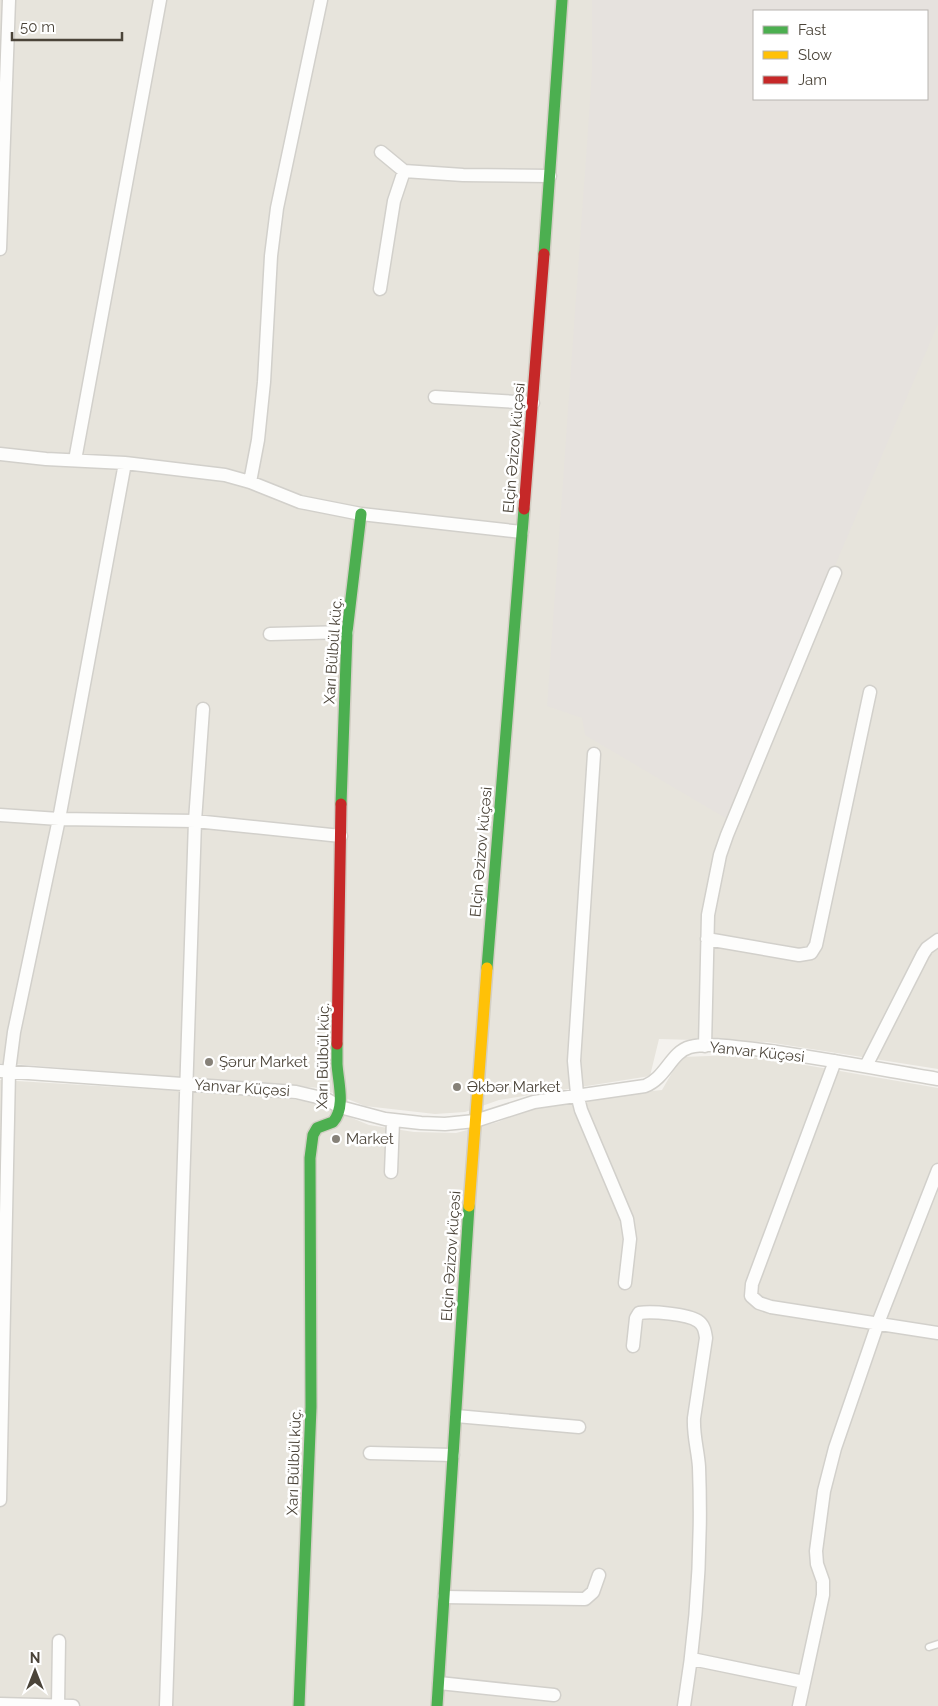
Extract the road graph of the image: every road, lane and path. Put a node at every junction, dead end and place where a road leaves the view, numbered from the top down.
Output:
1 (9, 0) edge
2 (160, 0) edge
3 (321, 0) edge
4 (562, 0) edge
5 (381, 152) dead end
6 (404, 171) junction
7 (550, 176) junction
8 (0, 249) edge
9 (380, 288) dead end
10 (434, 397) dead end
11 (533, 403) junction
12 (0, 454) edge
13 (75, 460) junction
14 (125, 462) junction
15 (250, 482) junction
16 (362, 514) junction
17 (522, 532) junction
18 (834, 573) dead end
19 (347, 632) junction
20 (270, 634) dead end
21 (870, 692) dead end
22 (203, 708) dead end
23 (594, 754) dead end
24 (0, 814) edge
25 (59, 819) junction
26 (195, 821) junction
27 (340, 836) junction
28 (707, 939) junction
29 (938, 940) edge
30 (705, 1046) junction
31 (836, 1061) junction
32 (866, 1066) junction
33 (4, 1071) edge
34 (938, 1079) edge
35 (188, 1084) junction
36 (577, 1094) junction
37 (340, 1107) junction
38 (393, 1121) junction
39 (475, 1121) junction
40 (938, 1170) edge
41 (392, 1172) dead end
42 (625, 1283) dead end
43 (878, 1323) junction
44 (938, 1333) edge
45 (633, 1346) dead end
46 (456, 1416) junction
47 (580, 1427) dead end
48 (370, 1454) dead end
49 (453, 1455) junction
50 (0, 1500) edge
51 (599, 1575) dead end
52 (444, 1597) junction
53 (59, 1641) dead end
54 (938, 1644) edge
55 (929, 1646) dead end
56 (692, 1659) junction
57 (804, 1682) junction
58 (439, 1683) junction
59 (554, 1695) dead end
60 (0, 1704) edge
61 (58, 1705) edge
62 (73, 1706) edge
63 (166, 1706) edge
64 (299, 1706) edge
65 (437, 1706) edge
66 (684, 1706) edge
67 (799, 1706) edge

1 - 8 street
2 - 13 street
3 - 15 street
4 - 7 street, Elçin Əzizov küçəsi
5 - 6 street
6 - 7 street
6 - 9 street
7 - 11 street, Elçin Əzizov küçəsi
10 - 11 street
11 - 17 street, Elçin Əzizov küçəsi
12 - 13 street
13 - 14 street
14 - 15 street
14 - 25 street
15 - 16 street
16 - 17 street
16 - 19 street, Xarı Bülbül küç.
17 - 39 street, Elçin Əzizov küçəsi
18 - 28 street
19 - 20 street
19 - 27 street, Xarı Bülbül küç.
21 - 28 street
22 - 26 street
23 - 36 street
24 - 25 street
25 - 26 street
25 - 33 street
26 - 27 street
26 - 35 street
27 - 37 street, Xarı Bülbül küç.
28 - 30 street
29 - 32 street
30 - 31 street, Yanvar Küçəsi
30 - 36 street, Yanvar Küçəsi
31 - 32 street, Yanvar Küçəsi
31 - 43 street
32 - 34 street, Yanvar Küçəsi
33 - 35 street, Yanvar Küçəsi
33 - 50 street
35 - 37 street, Yanvar Küçəsi
35 - 63 street
36 - 39 street, Yanvar Küçəsi
36 - 42 street
37 - 38 street, Yanvar Küçəsi
37 - 64 street, Xarı Bülbül küç.
38 - 39 street, Yanvar Küçəsi
38 - 41 street
39 - 46 street, Elçin Əzizov küçəsi
40 - 43 street
43 - 44 street
43 - 57 street
45 - 56 street
46 - 47 street
46 - 49 street, Elçin Əzizov küçəsi
48 - 49 street
49 - 52 street, Elçin Əzizov küçəsi
51 - 52 street
52 - 58 street, Elçin Əzizov küçəsi
53 - 61 street
54 - 55 lane
56 - 57 street
56 - 66 street
57 - 67 street
58 - 59 street
58 - 65 street, Elçin Əzizov küçəsi
60 - 61 street
61 - 62 street

